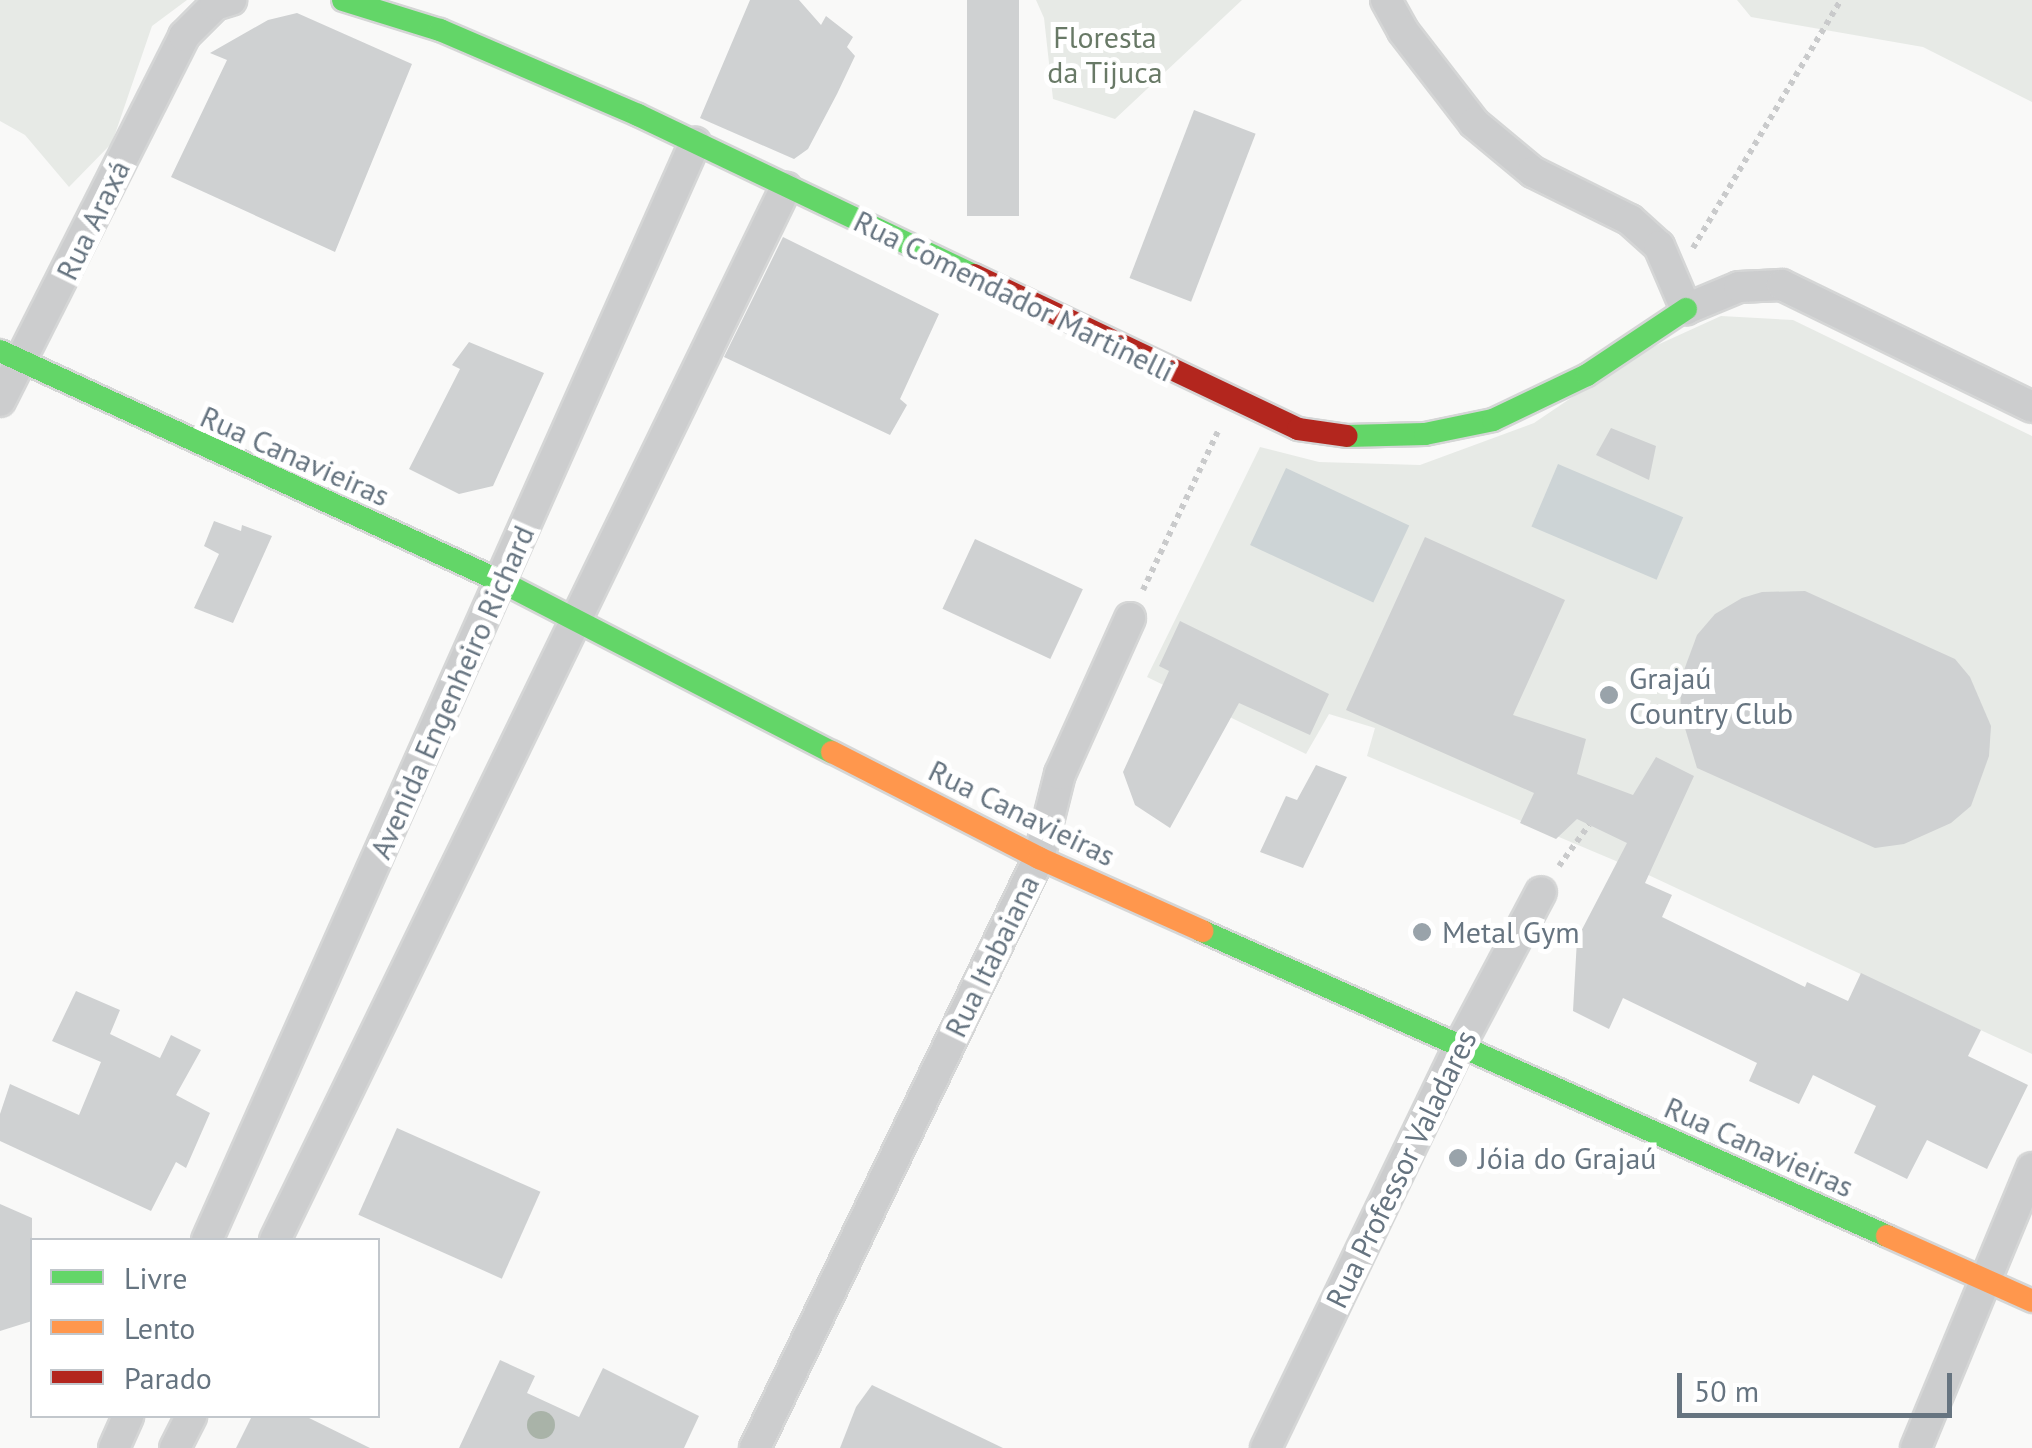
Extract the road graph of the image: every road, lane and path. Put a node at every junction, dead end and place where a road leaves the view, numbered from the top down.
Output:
1 (231, 0) edge
2 (343, 0) edge
3 (1386, 0) edge
4 (1841, 0) edge
5 (695, 143) junction
6 (786, 187) junction
7 (1674, 279) junction
8 (1686, 309) junction
9 (10, 355) edge
10 (0, 401) edge
11 (1232, 401) junction
12 (2032, 407) edge
13 (502, 582) junction
14 (1130, 618) joint
15 (574, 619) junction
16 (1589, 825) dead end
17 (1040, 858) junction
18 (1541, 892) joint
19 (1459, 1046) junction
20 (2032, 1168) edge
21 (208, 1238) edge
22 (276, 1238) edge
23 (1987, 1280) junction
24 (2032, 1300) edge
25 (127, 1418) edge
26 (189, 1418) edge
27 (114, 1448) edge
28 (175, 1448) edge
29 (756, 1448) edge
30 (1266, 1448) edge
31 (1916, 1448) edge

1 - 9 street, Rua Araxá
2 - 5 street, Rua Comendador Martinelli
3 - 7 street
4 - 7 path
5 - 6 street, Rua Comendador Martinelli
5 - 13 street, Avenida Engenheiro Richard
6 - 11 street, Rua Comendador Martinelli
6 - 15 street
7 - 8 street
8 - 11 street, Rua Comendador Martinelli
8 - 12 street
9 - 10 street, Rua Araxá
9 - 13 street, Rua Canavieiras
11 - 14 path
13 - 15 street, Rua Canavieiras
13 - 21 street, Avenida Engenheiro Richard
14 - 17 street, Rua Itabaiana
15 - 17 street, Rua Canavieiras
15 - 22 street
16 - 18 path
17 - 19 street, Rua Canavieiras
17 - 29 street, Rua Itabaiana
18 - 19 street, Rua Professor Valadares
19 - 23 street, Rua Canavieiras
19 - 30 street, Rua Professor Valadares
20 - 23 street
23 - 24 street, Rua Canavieiras
23 - 31 street
25 - 27 street
26 - 28 street

